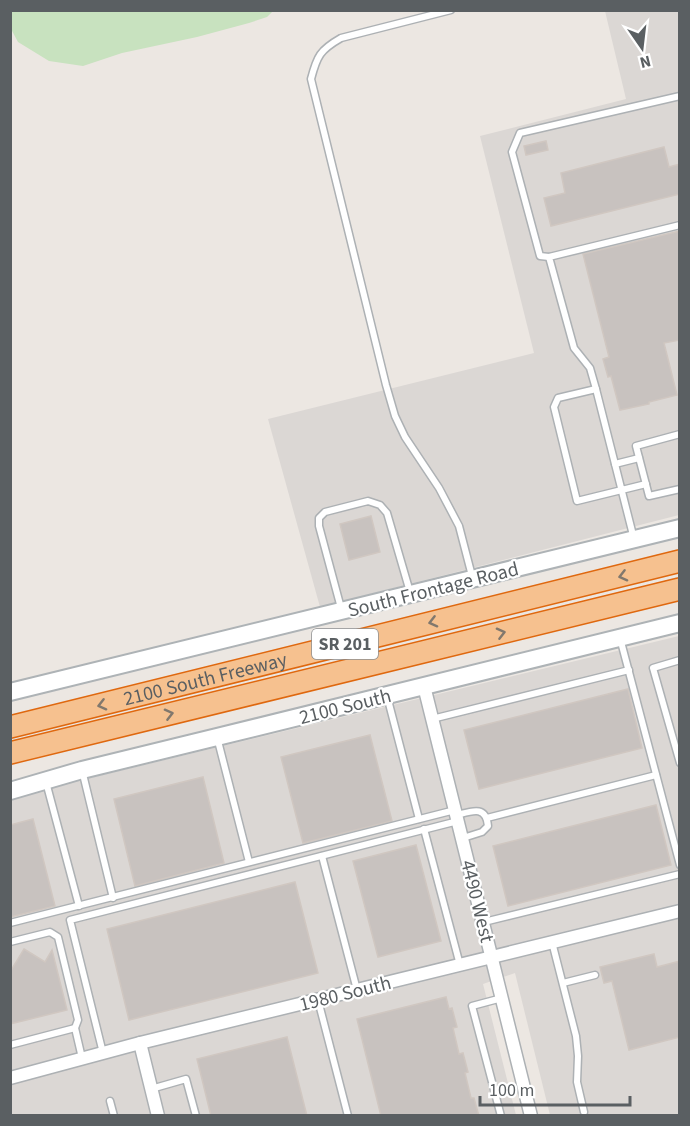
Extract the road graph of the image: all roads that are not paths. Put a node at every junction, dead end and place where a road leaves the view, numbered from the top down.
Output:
1 (451, 10) edge
2 (680, 96) edge
3 (680, 225) edge
4 (549, 257) junction
5 (596, 389) junction
6 (680, 434) edge
7 (639, 458) junction
8 (615, 464) junction
9 (646, 484) junction
10 (680, 489) edge
11 (622, 490) junction
12 (680, 528) edge
13 (634, 540) junction
14 (680, 561) edge
15 (473, 579) junction
16 (680, 589) edge
17 (410, 595) junction
18 (342, 612) junction
19 (680, 623) edge
20 (620, 638) junction
21 (680, 660) edge
22 (629, 670) junction
23 (424, 687) junction
24 (10, 692) edge
25 (387, 695) junction
26 (432, 719) junction
27 (10, 727) edge
28 (217, 737) junction
29 (10, 753) edge
30 (680, 763) edge
31 (82, 770) junction
32 (656, 775) junction
33 (45, 780) junction
34 (10, 790) edge
35 (457, 815) junction
36 (419, 819) junction
37 (487, 819) junction
38 (424, 829) junction
39 (463, 838) junction
40 (322, 856) junction
41 (249, 862) junction
42 (680, 865) edge
43 (680, 874) edge
44 (113, 897) junction
45 (80, 906) junction
46 (680, 911) edge
47 (484, 922) junction
48 (10, 923) edge
49 (10, 942) edge
50 (552, 942) junction
51 (493, 957) junction
52 (460, 965) junction
53 (595, 975) dead end
54 (563, 983) junction
55 (357, 990) junction
56 (502, 998) junction
57 (318, 1000) junction
58 (75, 1028) junction
59 (140, 1043) junction
60 (10, 1045) edge
61 (103, 1053) junction
62 (82, 1058) junction
63 (10, 1078) edge
64 (151, 1089) junction
65 (110, 1101) dead end
66 (584, 1112) dead end
67 (114, 1116) edge
68 (158, 1116) edge
69 (196, 1116) edge
70 (348, 1116) edge
71 (501, 1116) edge
72 (531, 1116) edge

1 - 15 lane
2 - 4 lane
3 - 4 lane
4 - 5 lane
5 - 8 lane
5 - 11 lane
6 - 7 lane
7 - 8 lane
7 - 9 lane
8 - 11 lane
9 - 10 lane
9 - 11 lane
11 - 13 lane
12 - 13 street, South Frontage Road
13 - 15 street, South Frontage Road
14 -> 27 highway, 2100 South Freeway / SR 201
15 - 17 street, South Frontage Road
29 -> 16 highway, 2100 South Freeway / SR 201
17 - 18 street, South Frontage Road
17 - 18 lane
18 - 24 street, South Frontage Road
19 - 20 street, 2100 South
20 - 22 lane
20 - 23 street, 2100 South
21 - 30 lane
22 - 26 lane
22 - 32 lane
23 - 25 street, 2100 South
23 - 26 street, 4490 West
25 - 28 street, 2100 South
25 - 36 lane
26 - 35 street, 4490 West
28 - 31 street, 2100 South
28 - 41 lane
31 - 33 street, 2100 South
31 - 44 lane
32 - 37 lane
32 - 42 lane
33 - 34 street, 2100 South
33 - 45 lane
35 - 36 lane
35 - 37 lane
35 - 38 lane
35 - 39 street, 4490 West
36 - 41 lane
37 - 39 lane
38 - 40 lane
38 - 52 lane
39 - 47 street, 4490 West
40 - 55 lane
40 - 61 lane
41 - 44 lane
43 - 47 lane
44 - 45 lane
45 - 48 lane
46 - 50 street, 1980 South
47 - 51 street, 4490 West
49 - 58 lane
50 - 51 street, 1980 South
50 - 54 lane
51 - 52 street, 1980 South
51 - 56 street, 4490 West
52 - 55 street, 1980 South
53 - 54 lane
54 - 66 lane
55 - 57 street, 1980 South
56 - 71 lane
56 - 72 street, 4490 West
57 - 59 street, 1980 South
57 - 70 lane
58 - 60 lane
58 - 62 lane
59 - 61 street, 1980 South
59 - 64 street
61 - 62 street, 1980 South
62 - 63 street, 1980 South
64 - 68 street
64 - 69 lane
65 - 67 lane

